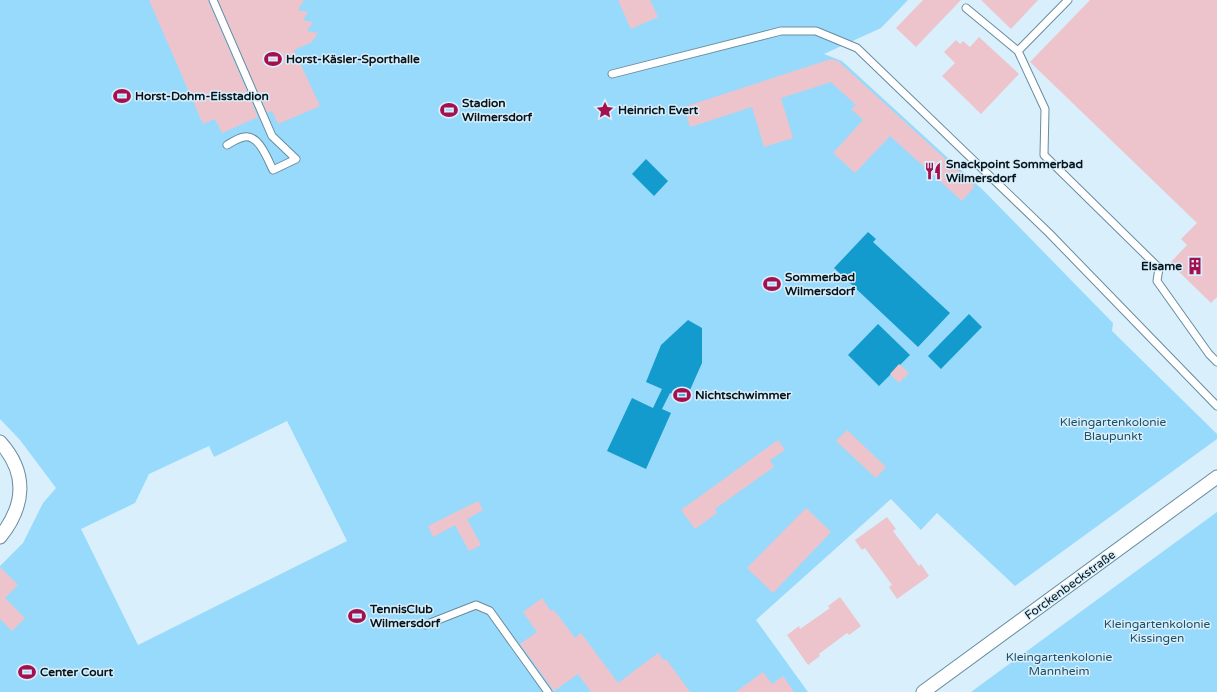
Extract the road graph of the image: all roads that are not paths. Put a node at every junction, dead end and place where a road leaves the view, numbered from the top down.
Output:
1 (213, 0) edge
2 (1068, 0) edge
3 (966, 8) dead end
4 (1018, 51) junction
5 (612, 74) dead end
6 (227, 145) dead end
7 (1217, 362) edge
8 (1217, 406) edge
9 (0, 442) edge
10 (1217, 477) edge
11 (0, 537) edge
12 (425, 625) dead end
13 (548, 692) edge
14 (923, 692) edge

1 - 6 lane
2 - 4 lane
3 - 4 lane
4 - 7 lane
5 - 8 lane
9 - 11 street
10 - 14 street, Forckenbeckstraße
12 - 13 lane

